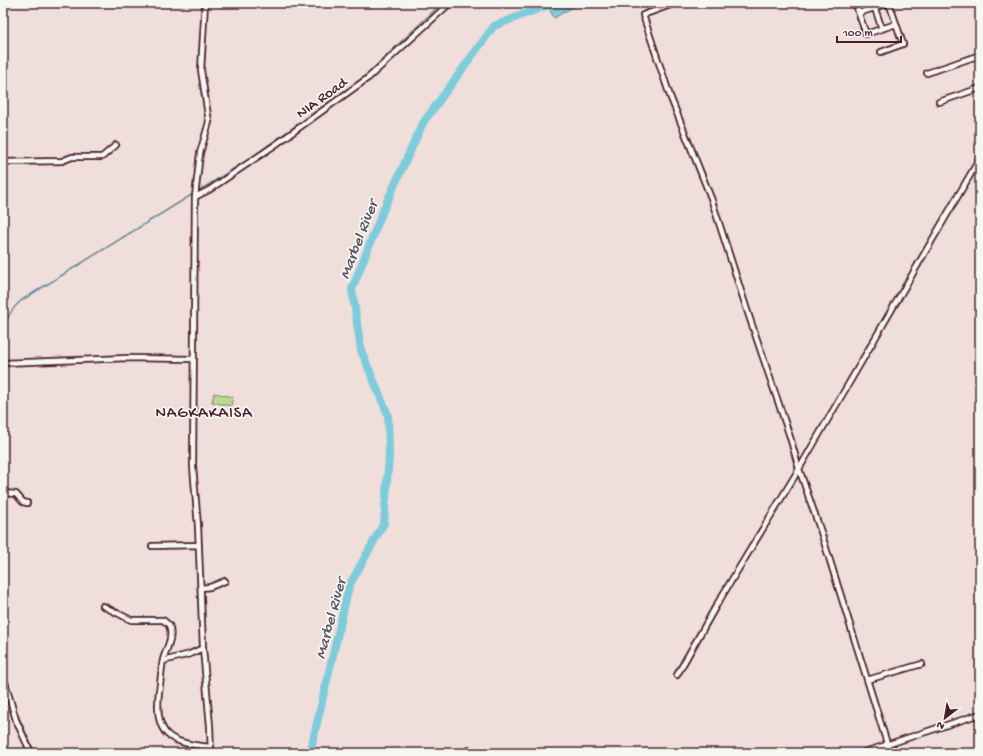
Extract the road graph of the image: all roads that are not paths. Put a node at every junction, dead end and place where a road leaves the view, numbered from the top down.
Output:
1 (206, 3) edge
2 (450, 3) edge
3 (676, 3) edge
4 (855, 3) edge
5 (889, 3) edge
6 (874, 5) edge
7 (859, 13) junction
8 (896, 24) junction
9 (882, 29) junction
10 (881, 52) dead end
11 (980, 55) edge
12 (927, 73) dead end
13 (980, 88) edge
14 (939, 102) dead end
15 (116, 145) dead end
16 (980, 158) edge
17 (3, 162) edge
18 (196, 197) junction
19 (194, 359) junction
20 (3, 363) edge
21 (799, 469) junction
22 (3, 493) edge
23 (27, 503) dead end
24 (199, 545) junction
25 (152, 546) dead end
26 (225, 582) dead end
27 (201, 588) junction
28 (103, 606) dead end
29 (203, 648) junction
30 (163, 661) junction
31 (922, 664) dead end
32 (677, 675) dead end
33 (3, 676) edge
34 (867, 680) junction
35 (980, 714) edge
36 (887, 744) junction
37 (211, 747) junction
38 (31, 753) edge
39 (211, 753) edge
40 (862, 753) edge
41 (890, 753) edge

1 - 18 street
2 - 18 street, NIA Road
3 - 21 street
4 - 7 street
5 - 6 street
5 - 8 street
6 - 7 street
6 - 9 street
7 - 9 street
8 - 9 street
8 - 10 street
11 - 12 street
13 - 14 street
15 - 17 street
16 - 21 street
18 - 19 street
19 - 20 street
19 - 24 street
21 - 32 street
21 - 34 street
22 - 23 street
24 - 25 street
24 - 27 street
26 - 27 street
27 - 29 street
28 - 30 street
29 - 30 street
29 - 37 street
30 - 37 street
31 - 34 street
33 - 38 street
34 - 36 street
35 - 36 street
36 - 40 street
36 - 41 street
37 - 39 street

